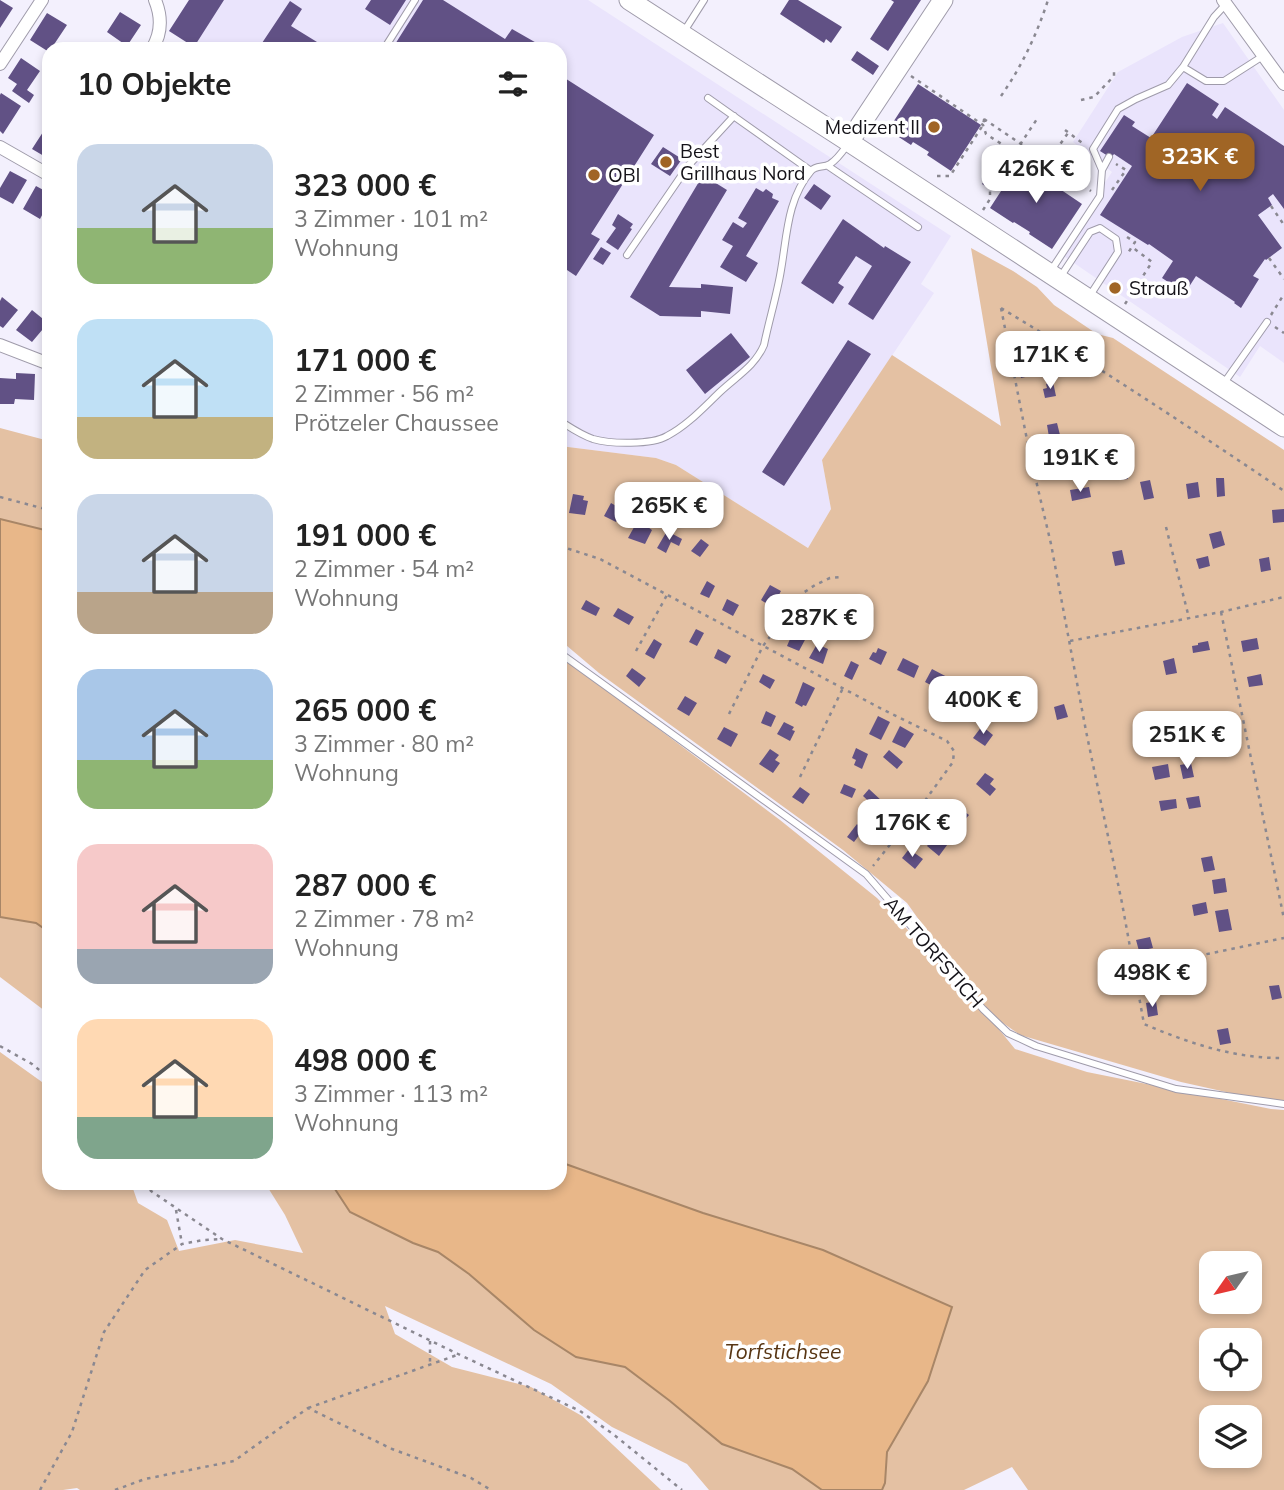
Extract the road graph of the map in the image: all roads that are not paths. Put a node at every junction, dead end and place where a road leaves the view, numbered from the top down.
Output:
1 (43, 0) edge
2 (155, 0) edge
3 (415, 0) edge
4 (629, 0) edge
5 (704, 0) edge
6 (943, 0) edge
7 (1224, 2) edge
8 (682, 34) junction
9 (155, 42) edge
10 (388, 42) edge
11 (1264, 56) junction
12 (0, 64) edge
13 (1183, 67) junction
14 (1284, 84) edge
15 (708, 98) dead end
16 (734, 116) junction
17 (849, 142) junction
18 (0, 147) edge
19 (1108, 158) road end
20 (828, 166) junction
21 (42, 170) edge
22 (1102, 170) junction
23 (811, 171) junction
24 (918, 227) dead end
25 (627, 254) dead end
26 (1054, 277) junction
27 (1092, 293) junction
28 (1267, 322) road end
29 (0, 345) edge
30 (42, 361) edge
31 (1222, 386) junction
32 (567, 425) edge
33 (1284, 427) edge
34 (567, 658) edge
35 (1284, 1104) edge

1 - 12 street
2 - 9 street
3 - 10 lane
4 - 8 main road
5 - 8 lane
6 - 17 main road
7 - 11 street
7 - 13 lane
8 - 17 main road
11 - 13 lane
11 - 14 street
13 - 22 lane
15 - 16 lane
16 - 23 lane
16 - 25 lane
17 - 20 lane
17 - 26 main road
18 - 21 street
19 - 22 lane
20 - 23 lane
20 - 24 lane
22 - 26 lane
23 - 32 lane
26 - 27 main road
26 - 27 lane
27 - 31 main road
28 - 31 lane
29 - 30 street
31 - 33 main road
34 - 35 lane, AM TORFSTICH

